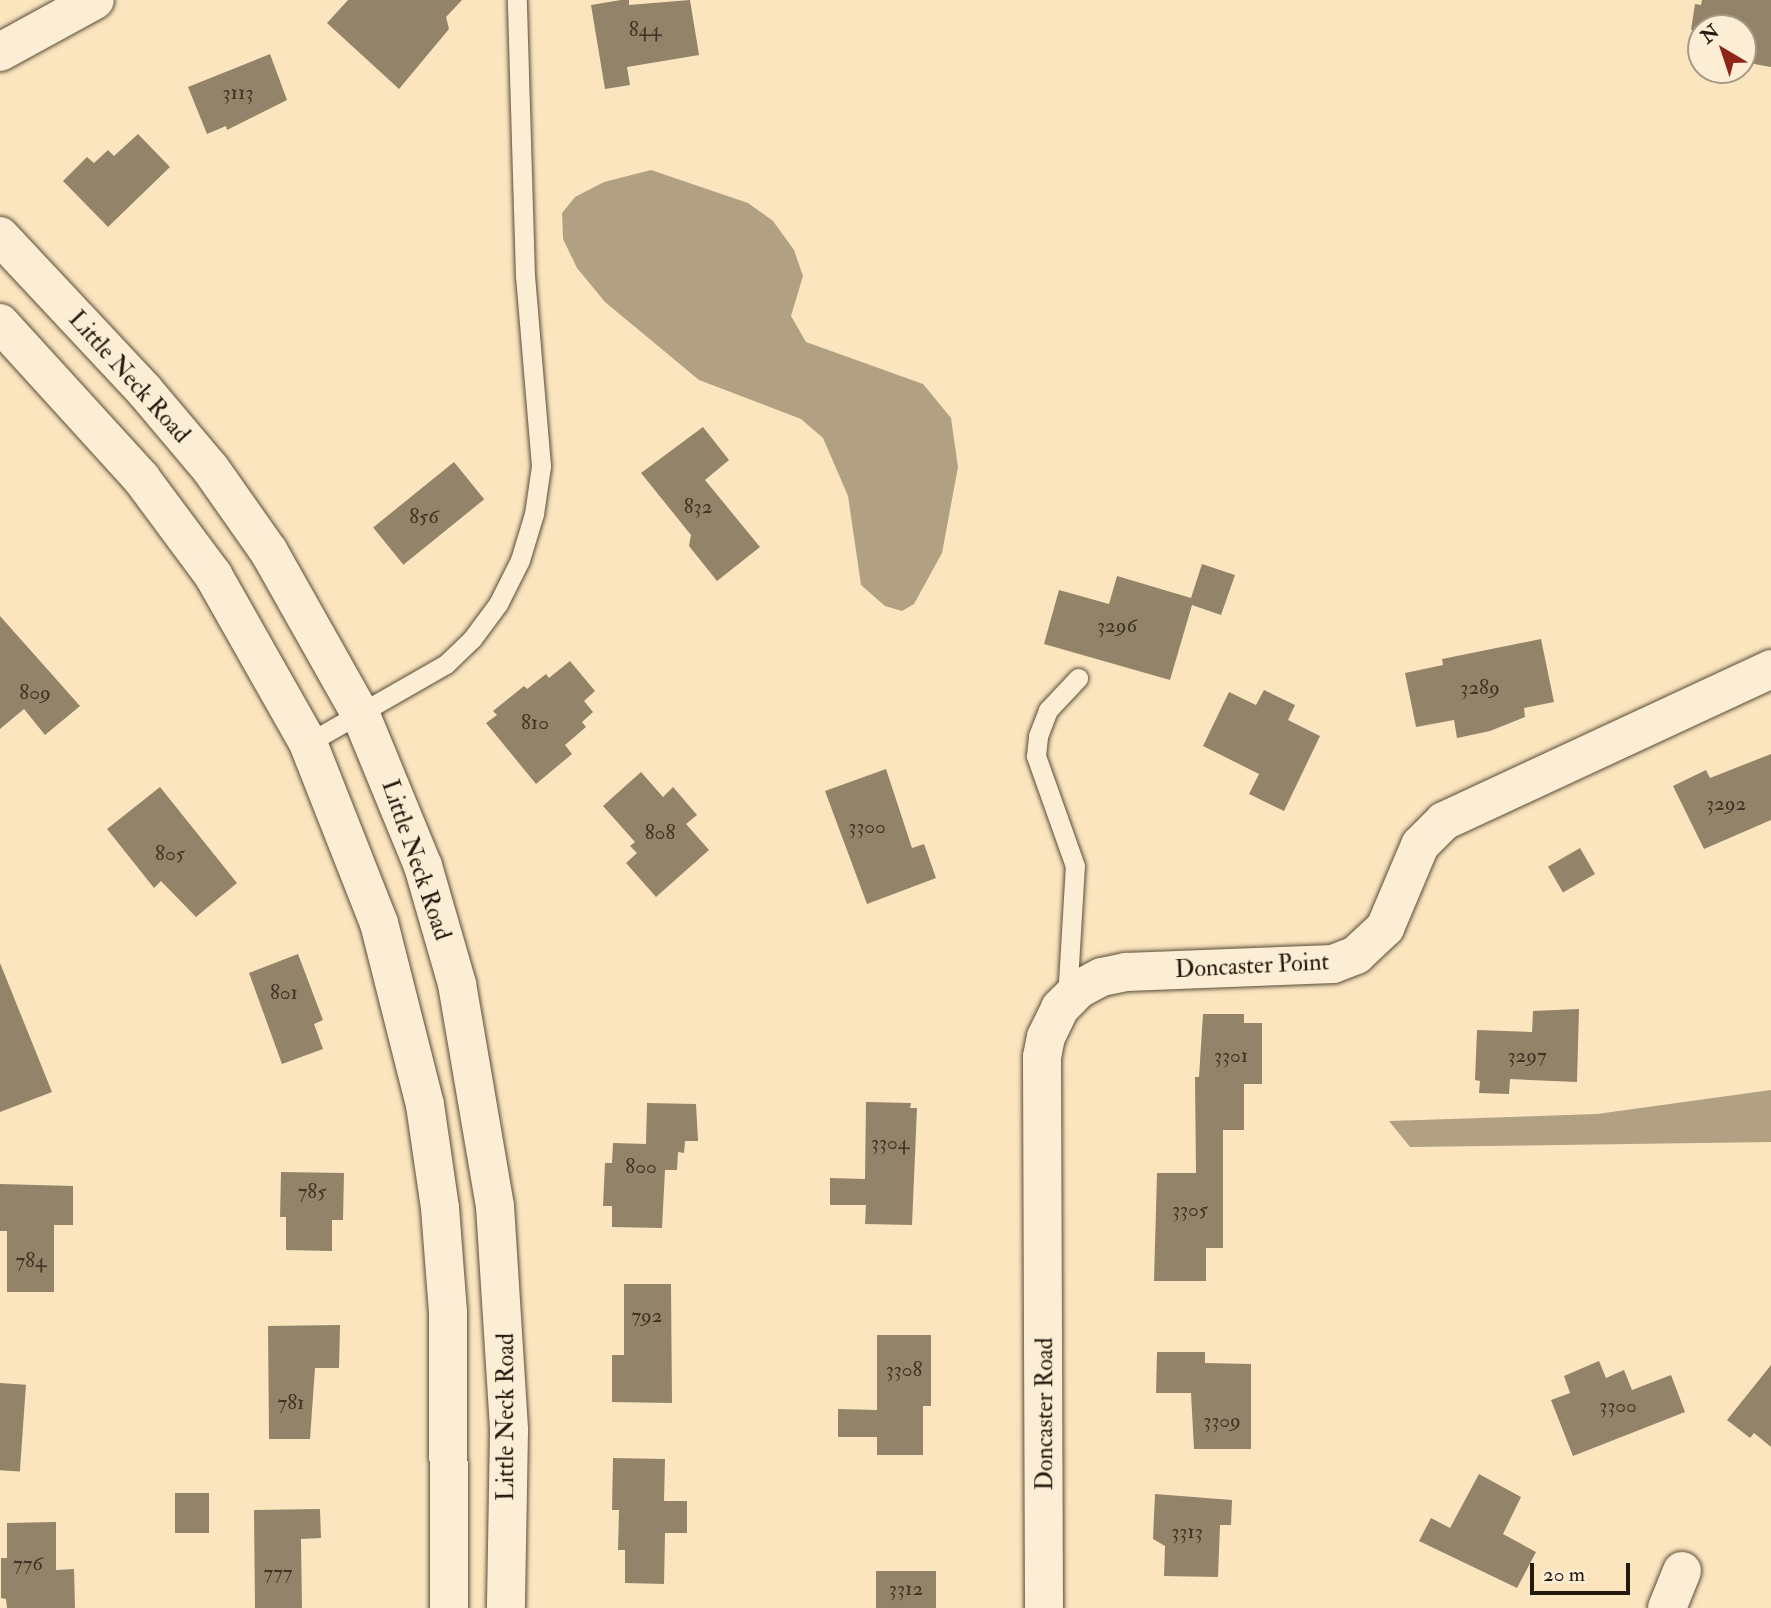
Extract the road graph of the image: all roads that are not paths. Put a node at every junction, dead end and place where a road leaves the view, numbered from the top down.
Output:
1 (95, 0) edge
2 (517, 0) edge
3 (0, 51) edge
4 (0, 236) edge
5 (0, 323) edge
6 (1771, 668) edge
7 (1078, 678) dead end
8 (361, 715) junction
9 (307, 743) junction
10 (1067, 1001) junction
11 (1045, 1221) joint
12 (1682, 1572) dead end
13 (449, 1608) edge
14 (506, 1608) edge
15 (1044, 1608) edge
16 (1667, 1608) edge

1 - 3 street
2 - 8 lane
4 - 8 street, Little Neck Road
5 - 9 street
6 - 10 street, Doncaster Point
7 - 10 lane
8 - 9 lane
8 - 14 street, Little Neck Road
9 - 13 street
10 - 11 street, Doncaster Point
11 - 15 street, Doncaster Road
12 - 16 street

